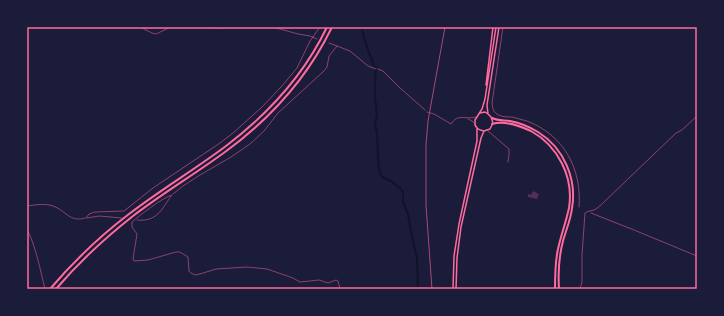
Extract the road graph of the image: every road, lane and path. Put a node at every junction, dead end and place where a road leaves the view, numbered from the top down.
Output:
1 (140, 27) edge
2 (171, 27) edge
3 (186, 27) edge
4 (243, 27) edge
5 (273, 27) edge
6 (320, 27) edge
7 (327, 27) edge
8 (332, 27) edge
9 (494, 27) edge
10 (498, 27) edge
11 (503, 27) edge
12 (214, 28) edge
13 (312, 37) junction
14 (317, 39) dead end
15 (329, 43) dead end
16 (376, 69) dead end
17 (378, 69) dead end
18 (427, 112) joint
19 (480, 113) junction
20 (488, 114) junction
21 (697, 116) edge
22 (476, 117) junction
23 (467, 118) junction
24 (492, 118) junction
25 (492, 124) junction
26 (475, 125) junction
27 (477, 128) junction
28 (486, 131) junction
29 (508, 162) dead end
30 (27, 206) edge
31 (578, 208) dead end
32 (587, 211) junction
33 (86, 218) junction
34 (27, 229) edge
35 (697, 256) edge
36 (45, 289) edge
37 (50, 289) edge
38 (56, 289) edge
39 (340, 289) edge
40 (453, 289) edge
41 (456, 289) edge
42 (555, 289) edge
43 (559, 289) edge
44 (580, 289) edge

1 - 2 street
3 - 12 street
4 - 12 street
5 - 13 street
6 - 13 street
7 - 37 highway
8 - 38 highway
9 - 19 highway
10 - 20 highway
11 - 31 street
13 - 14 street
13 - 33 street
15 - 16 path
17 - 18 path
18 - 23 street
19 - 20 highway
19 - 22 highway
20 - 24 highway
21 - 32 street
22 - 23 street
22 - 26 highway
23 - 26 street
24 - 25 highway
24 - 43 highway
25 - 28 highway
25 - 42 highway
26 - 27 highway
27 - 28 highway
27 - 40 highway
28 - 29 street
28 - 41 highway
30 - 33 street
32 - 35 path
32 - 44 street
33 - 39 street
34 - 36 street

